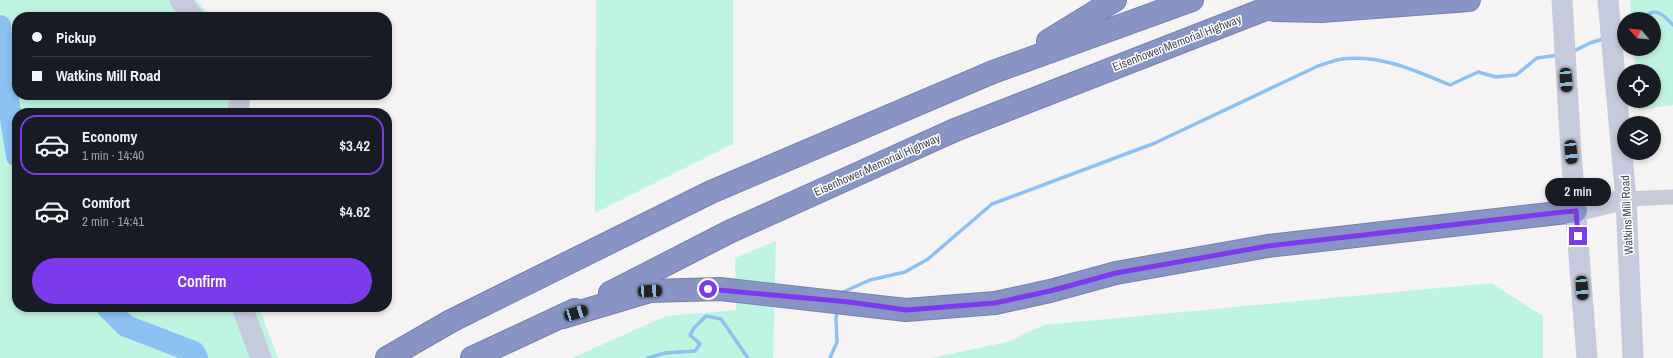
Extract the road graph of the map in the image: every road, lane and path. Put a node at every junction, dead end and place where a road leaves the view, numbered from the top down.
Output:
1 (180, 0) edge
2 (1115, 0) edge
3 (1192, 0) edge
4 (1294, 0) edge
5 (1469, 0) edge
6 (1562, 0) edge
7 (1608, 0) edge
8 (1263, 10) junction
9 (190, 12) edge
10 (993, 72) junction
11 (1673, 197) edge
12 (1626, 199) junction
13 (1576, 211) junction
14 (244, 312) edge
15 (563, 317) junction
16 (261, 358) edge
17 (387, 358) edge
18 (472, 358) edge
19 (1587, 358) edge
20 (1633, 358) edge

1 - 9 main road
2 - 10 highway
3 - 10 highway
4 - 8 highway, Eisenhower Memorial Highway
5 - 8 highway
6 - 13 main road
7 - 12 main road, Watkins Mill Road
8 - 15 highway, Eisenhower Memorial Highway
10 - 17 highway
11 - 12 street
12 - 13 main road
12 - 20 main road, Watkins Mill Road
13 - 15 highway
13 - 19 main road
14 - 16 main road
15 - 18 highway, Eisenhower Memorial Highway

